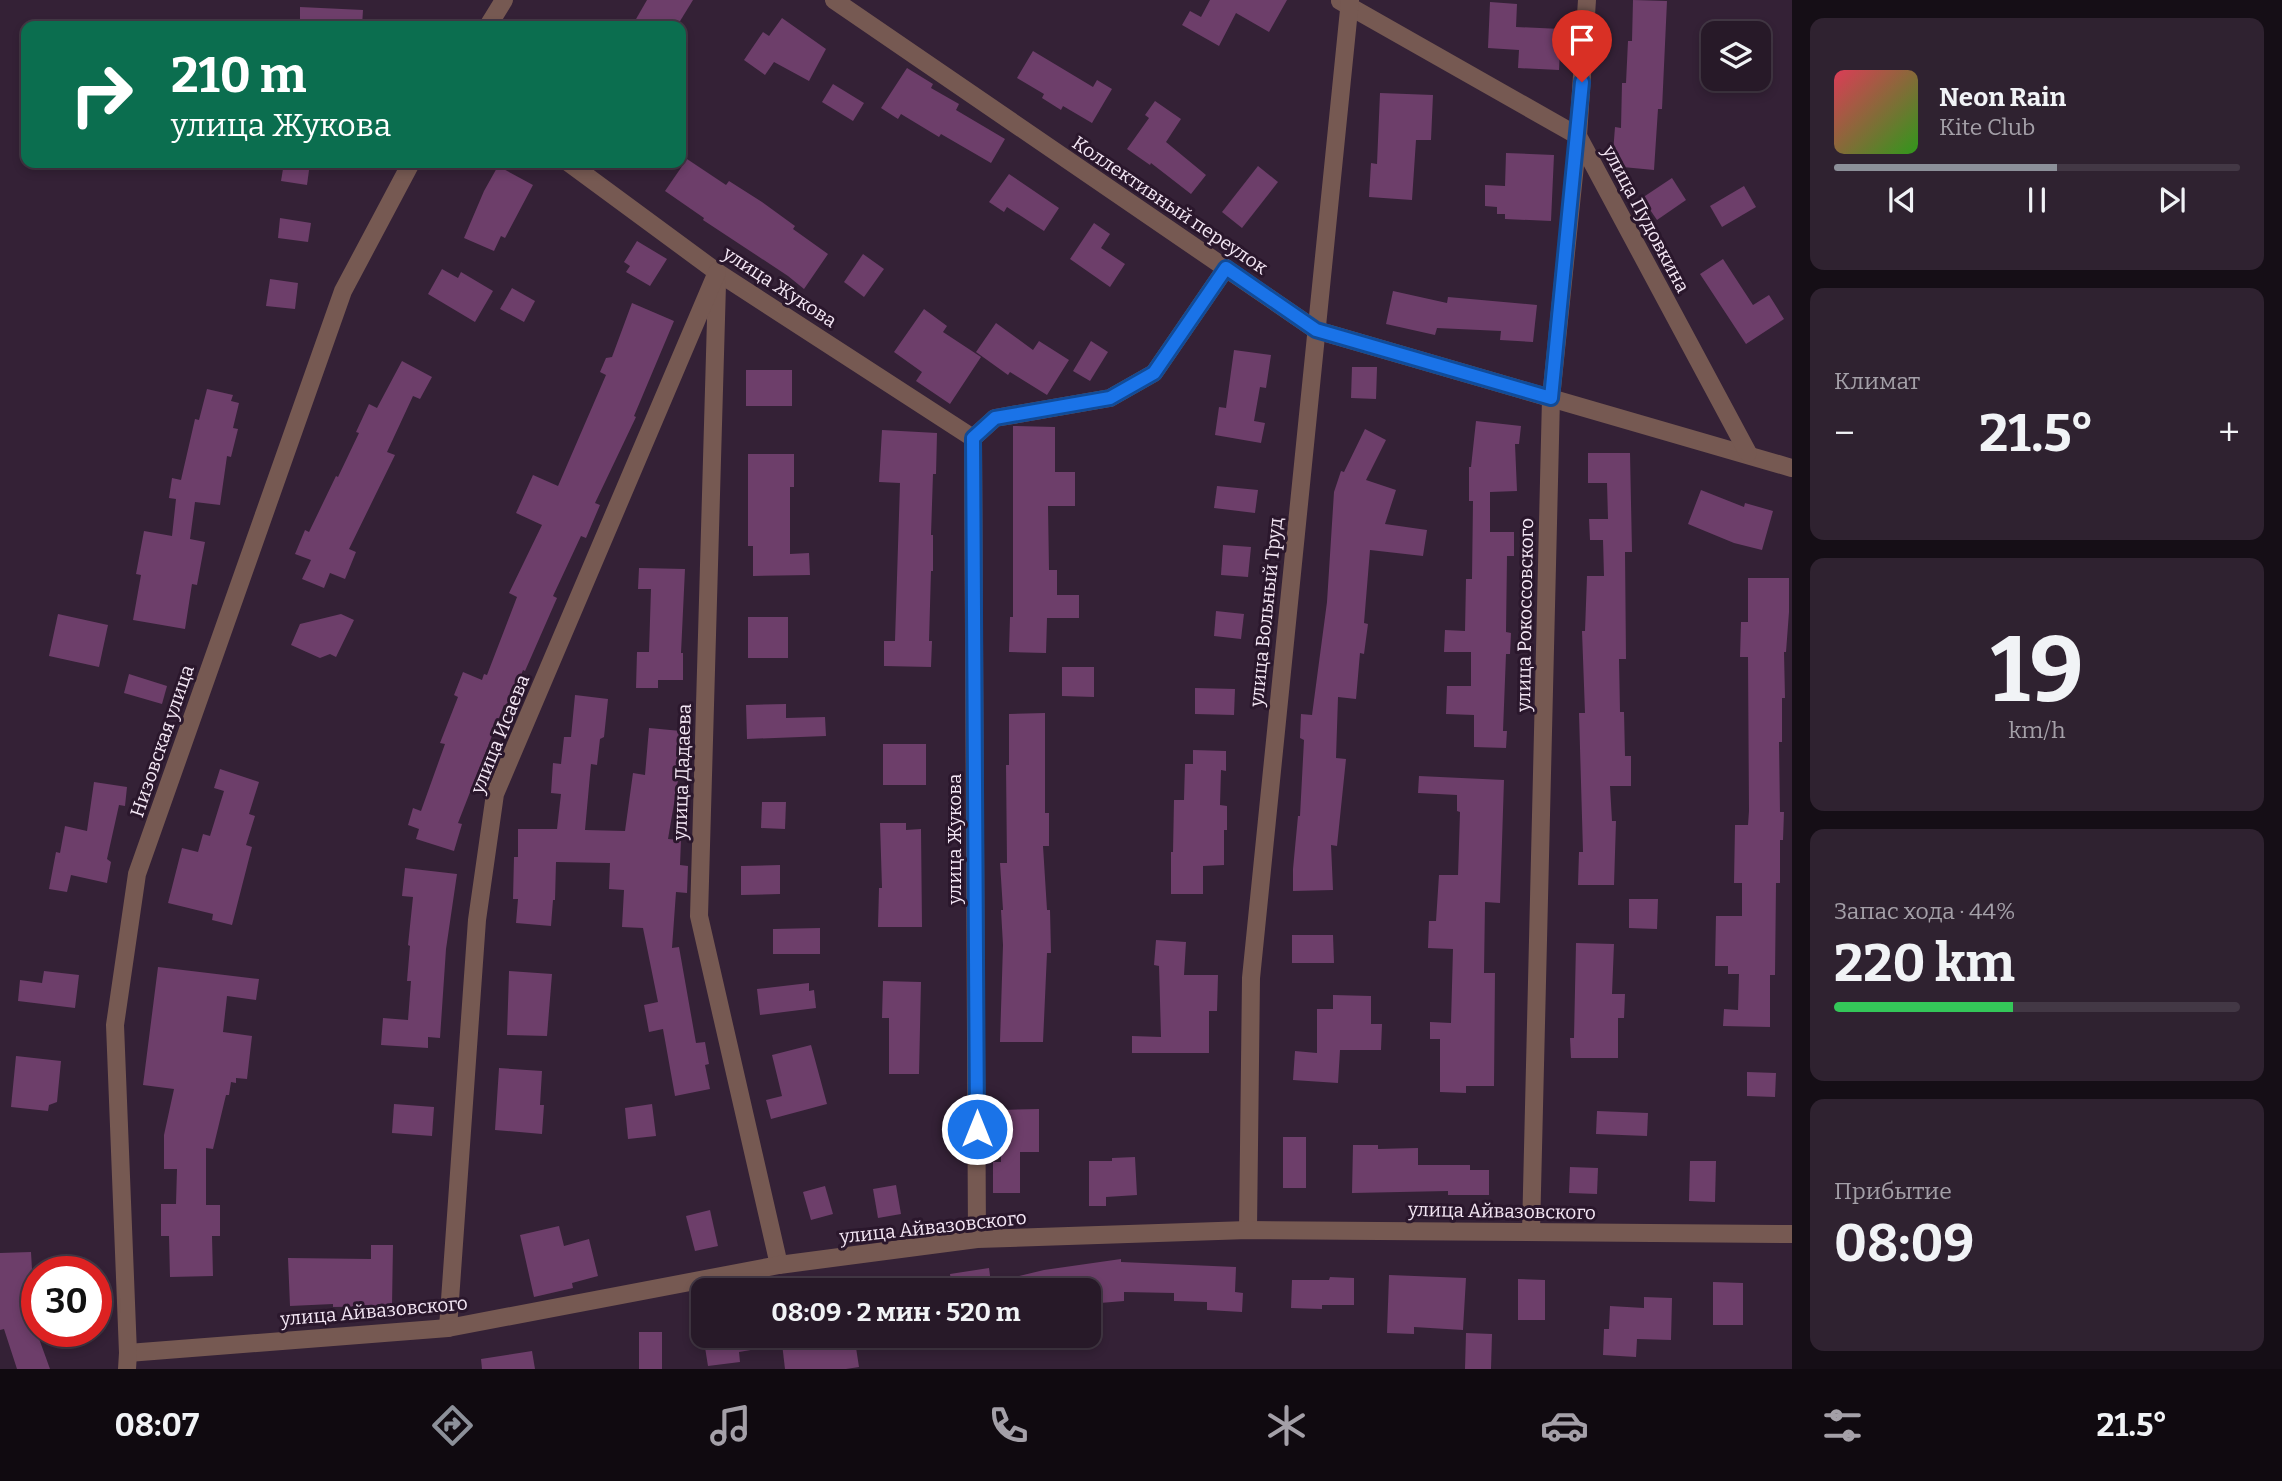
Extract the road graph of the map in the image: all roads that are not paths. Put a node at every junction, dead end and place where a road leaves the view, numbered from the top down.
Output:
1 (503, 0) edge
2 (834, 0) edge
3 (1587, 0) edge
4 (1346, 2) edge
5 (491, 21) edge
6 (1578, 136) junction
7 (408, 168) edge
8 (576, 168) edge
9 (1226, 268) junction
10 (717, 272) junction
11 (1316, 330) junction
12 (1551, 398) junction
13 (973, 438) junction
14 (1748, 453) junction
15 (1792, 468) edge
16 (1248, 1230) junction
17 (1531, 1232) junction
18 (1792, 1234) edge
19 (977, 1240) junction
20 (779, 1265) junction
21 (448, 1328) junction
22 (127, 1361) edge

1 - 5 street
2 - 9 street, Коллективный переулок
3 - 6 street, улица Рокоссовского
4 - 6 street, улица Пудовкина
4 - 11 street, улица Вольный Труд
6 - 12 street, улица Рокоссовского
6 - 14 street, улица Пудовкина
7 - 22 street, Низовская улица
8 - 10 street, улица Жукова
9 - 11 street, Коллективный переулок
9 - 13 street
10 - 13 street, улица Жукова
10 - 20 street, улица Дадаева
10 - 21 street, улица Исаева
11 - 12 street, Коллективный переулок
11 - 16 street, улица Вольный Труд
12 - 14 street, Коллективный переулок
12 - 17 street, улица Рокоссовского
13 - 19 street, улица Жукова
14 - 15 street, Коллективный переулок
16 - 17 street, улица Айвазовского
16 - 19 street, улица Айвазовского
17 - 18 street, улица Айвазовского
19 - 20 street, улица Айвазовского
20 - 21 street, улица Айвазовского
21 - 22 street, улица Айвазовского

